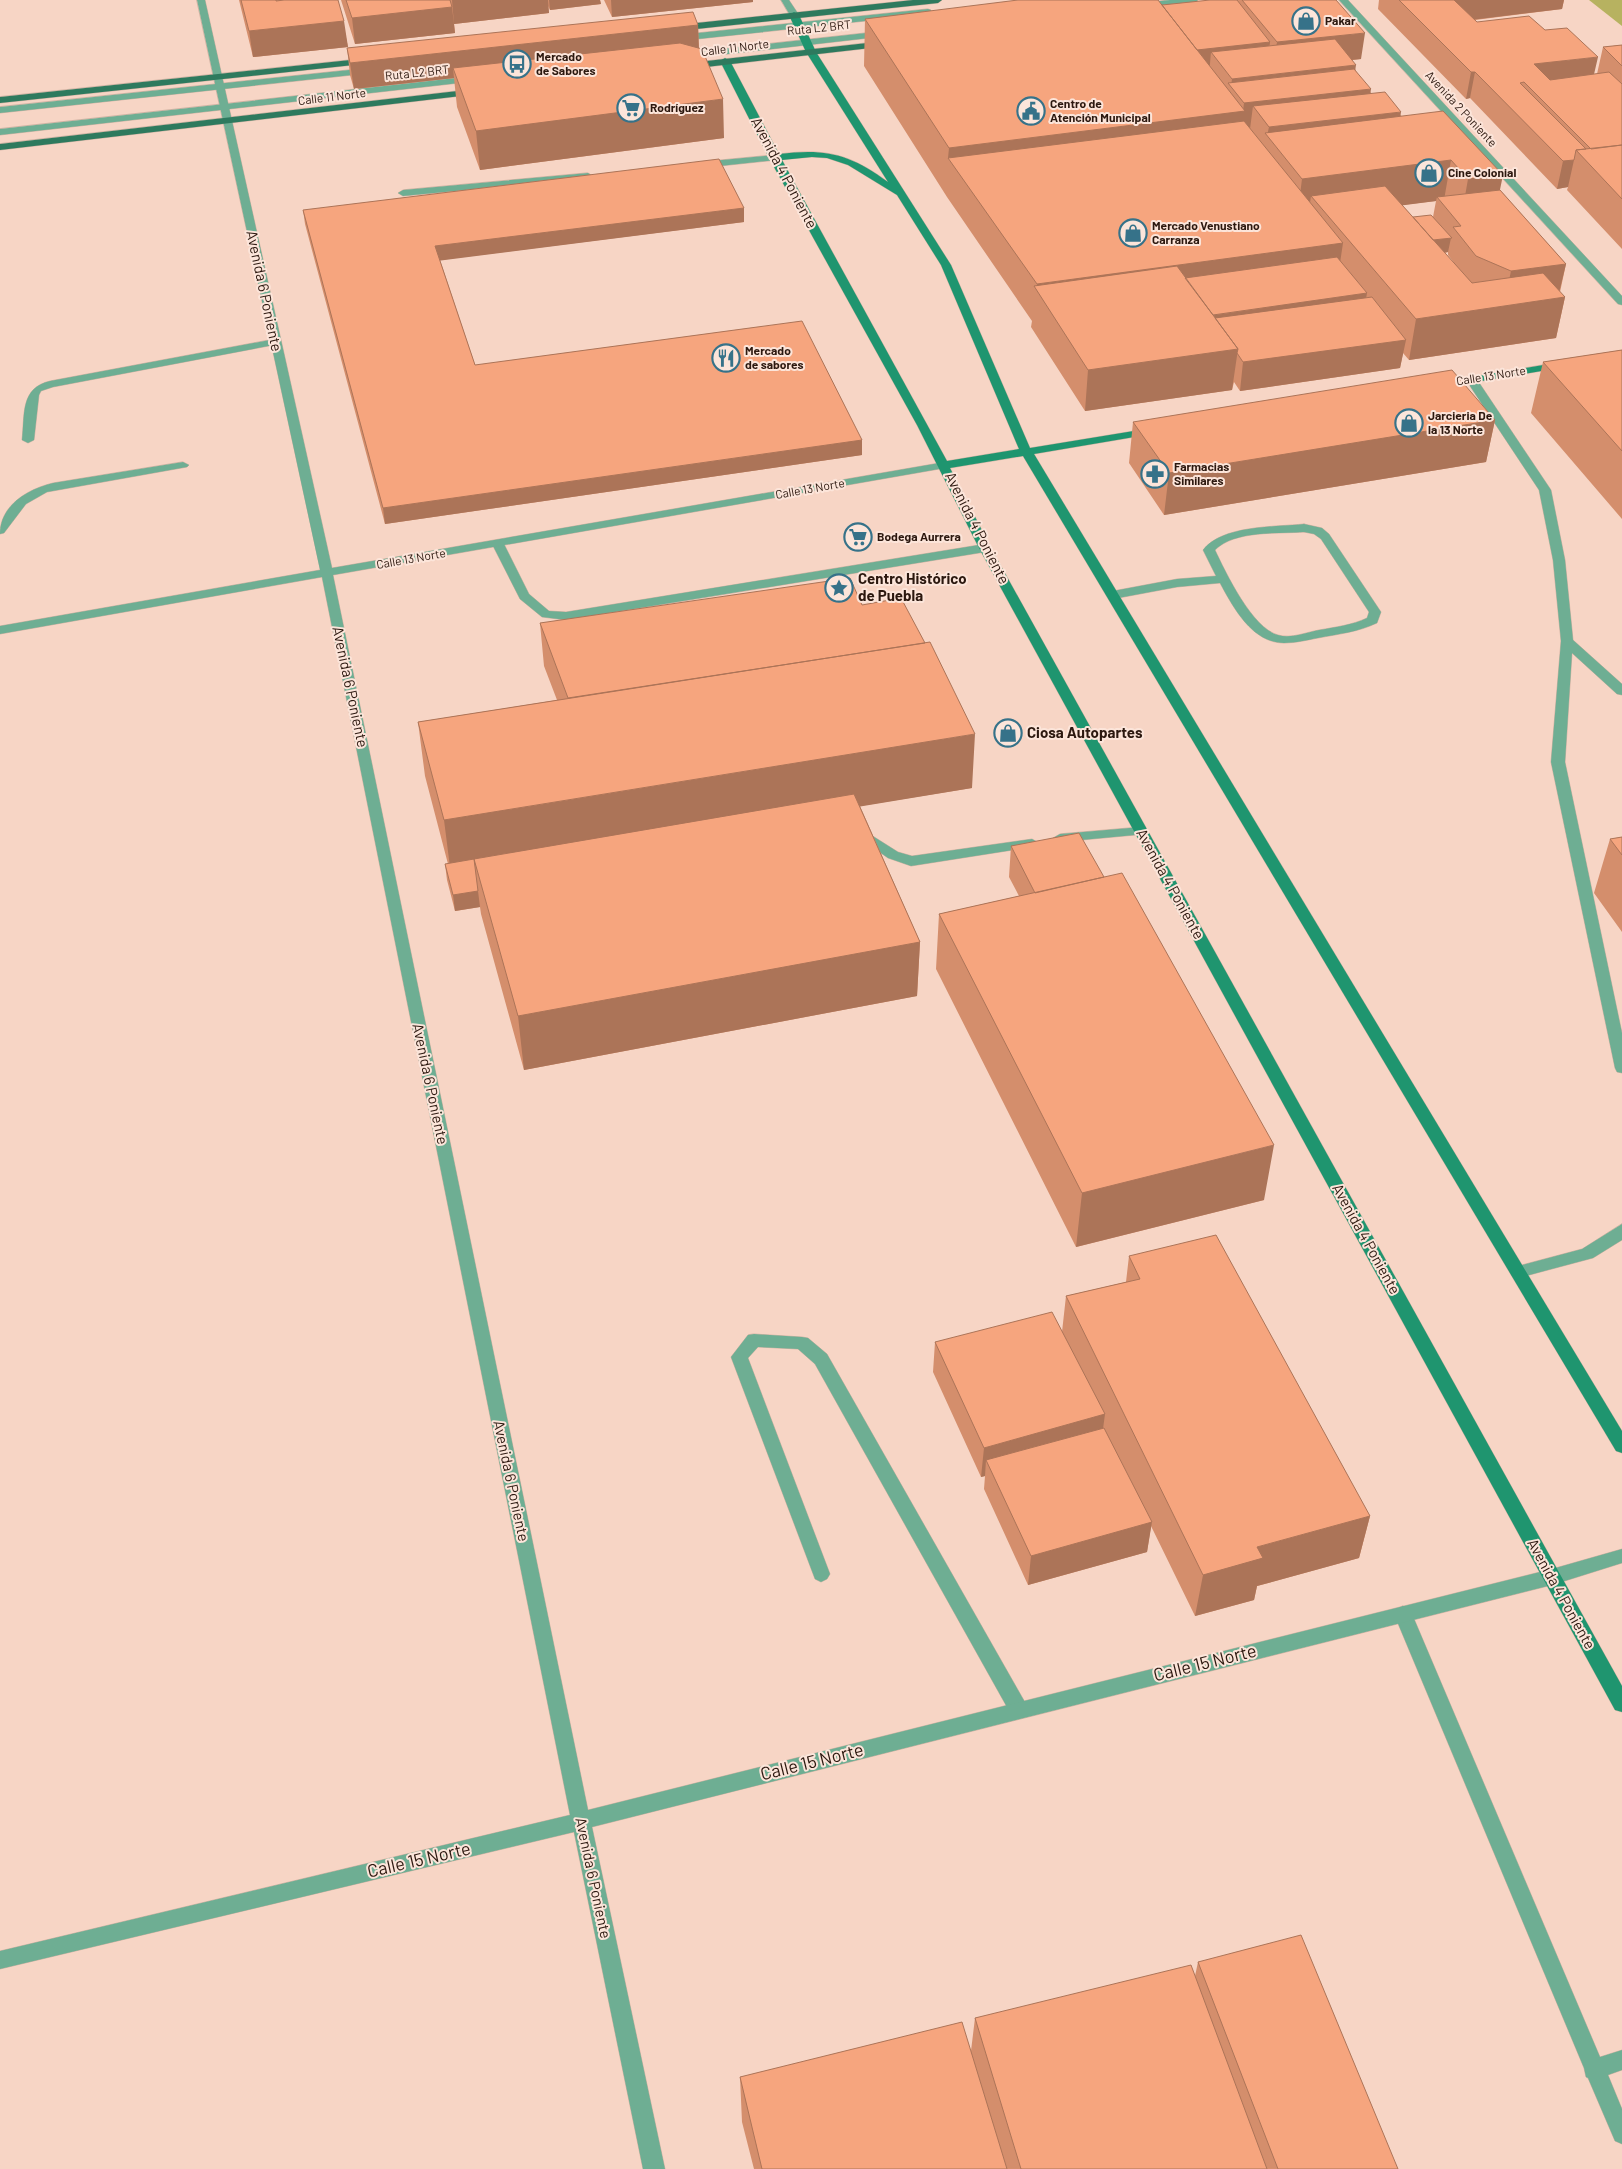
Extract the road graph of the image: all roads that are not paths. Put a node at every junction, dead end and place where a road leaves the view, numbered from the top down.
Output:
1 (202, 0) edge
2 (785, 0) edge
3 (938, 0) edge
4 (1194, 0) edge
5 (1342, 0) edge
6 (1135, 6) edge
7 (934, 11) edge
8 (794, 15) junction
9 (798, 25) junction
10 (667, 29) edge
11 (897, 32) edge
12 (671, 39) edge
13 (806, 42) junction
14 (892, 44) edge
15 (811, 52) junction
16 (678, 56) edge
17 (383, 59) edge
18 (725, 62) junction
19 (675, 68) edge
20 (376, 70) edge
21 (480, 78) edge
22 (218, 82) junction
23 (490, 90) edge
24 (0, 100) edge
25 (0, 110) edge
26 (225, 115) junction
27 (0, 132) edge
28 (0, 147) edge
29 (774, 158) junction
30 (687, 166) edge
31 (600, 174) edge
32 (403, 193) dead end
33 (901, 195) junction
34 (1622, 302) edge
35 (275, 342) junction
36 (1575, 363) edge
37 (1472, 380) junction
38 (1432, 386) edge
39 (1159, 430) edge
40 (28, 440) dead end
41 (1027, 452) junction
42 (945, 465) junction
43 (183, 466) dead end
44 (0, 530) edge
45 (498, 544) junction
46 (985, 548) junction
47 (326, 574) junction
48 (1222, 579) junction
49 (1113, 595) junction
50 (0, 630) edge
51 (1567, 641) junction
52 (1622, 691) edge
53 (849, 829) edge
54 (1141, 831) junction
55 (1622, 1068) edge
56 (1622, 1230) edge
57 (1518, 1272) junction
58 (1622, 1446) edge
59 (1622, 1556) edge
60 (821, 1574) dead end
61 (1552, 1577) junction
62 (1403, 1614) junction
63 (1622, 1704) edge
64 (1019, 1710) junction
65 (581, 1821) junction
66 (0, 1960) edge
67 (1622, 2060) edge
68 (1593, 2070) junction
69 (1622, 2134) edge
70 (654, 2169) edge

1 - 22 street, Avenida 6 Poniente
2 - 8 street
3 - 8 main road, Calle 11 Norte
4 - 6 street
5 - 34 street, Avenida 2 Poniente
7 - 9 street, Ruta L2 BRT
8 - 9 main road
8 - 10 main road, Calle 11 Norte
9 - 12 street, Ruta L2 BRT
9 - 13 main road
11 - 13 street, Ruta L2 BRT
13 - 15 main road
13 - 16 street, Ruta L2 BRT
14 - 15 main road, Calle 11 Norte
15 - 18 main road, Calle 11 Norte
15 - 33 main road
17 - 22 main road
18 - 19 main road, Calle 11 Norte
18 - 29 main road, Avenida 4 Poniente
20 - 22 street, Ruta L2 BRT
21 - 26 street, Ruta L2 BRT
22 - 24 main road
22 - 25 street, Ruta L2 BRT
22 - 26 street, Avenida 6 Poniente
23 - 26 main road, Calle 11 Norte
26 - 27 street, Ruta L2 BRT
26 - 28 main road, Calle 11 Norte
26 - 35 street, Avenida 6 Poniente
29 - 30 street
29 - 33 main road
29 - 42 main road, Avenida 4 Poniente
31 - 32 street
33 - 41 main road
35 - 40 street
35 - 47 street, Avenida 6 Poniente
36 - 37 main road, Calle 13 Norte
37 - 38 main road, Calle 13 Norte
37 - 51 street
39 - 41 main road, Calle 13 Norte
41 - 42 main road, Calle 13 Norte
41 - 49 main road
42 - 45 street, Calle 13 Norte
42 - 46 main road, Avenida 4 Poniente
43 - 44 street
45 - 46 street
45 - 47 street, Calle 13 Norte
46 - 54 main road, Avenida 4 Poniente
47 - 50 street, Calle 13 Norte
47 - 65 street, Avenida 6 Poniente
48 - 48 street
48 - 49 street
49 - 57 main road
51 - 52 street
51 - 55 street
53 - 54 street
54 - 61 main road, Avenida 4 Poniente
56 - 57 street
57 - 58 main road
59 - 61 street, Calle 15 Norte
60 - 64 street
61 - 62 street, Calle 15 Norte
61 - 63 main road, Avenida 4 Poniente
62 - 64 street, Calle 15 Norte
62 - 68 street
64 - 65 street, Calle 15 Norte
65 - 66 street, Calle 15 Norte
65 - 70 street, Avenida 6 Poniente
67 - 68 street
68 - 69 street

